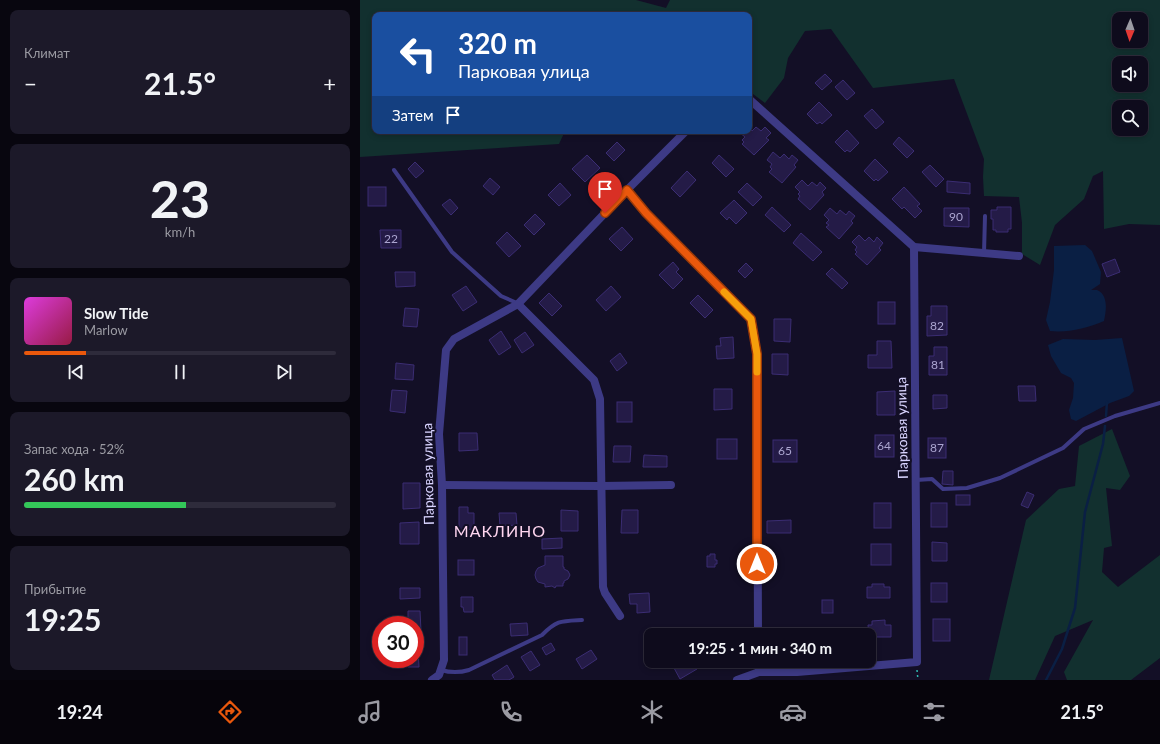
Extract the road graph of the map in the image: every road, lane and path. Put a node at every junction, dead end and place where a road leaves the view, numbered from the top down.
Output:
1 (752, 102) edge
2 (683, 134) edge
3 (394, 170) dead end
4 (627, 190) junction
5 (985, 216) dead end
6 (914, 247) junction
7 (984, 253) junction
8 (1019, 256) dead end
9 (518, 304) junction
10 (1160, 403) edge
11 (916, 480) junction
12 (442, 485) junction
13 (671, 485) dead end
14 (601, 486) junction
15 (620, 616) dead end
16 (582, 620) dead end
17 (758, 628) edge
18 (759, 668) edge
19 (440, 670) junction
20 (759, 672) junction
21 (432, 680) edge
22 (736, 680) edge

1 - 6 street
2 - 4 street, Парковая улица
3 - 9 lane
4 - 9 street, Парковая улица
4 - 17 street
5 - 7 lane
6 - 7 street
6 - 11 street, Парковая улица
7 - 8 street
9 - 12 street, Парковая улица
9 - 14 street
10 - 11 lane
11 - 20 street, Парковая улица
12 - 14 street
12 - 19 street, Парковая улица
13 - 14 street
14 - 15 street
16 - 19 lane
18 - 20 street
19 - 21 street, Парковая улица
20 - 22 street

